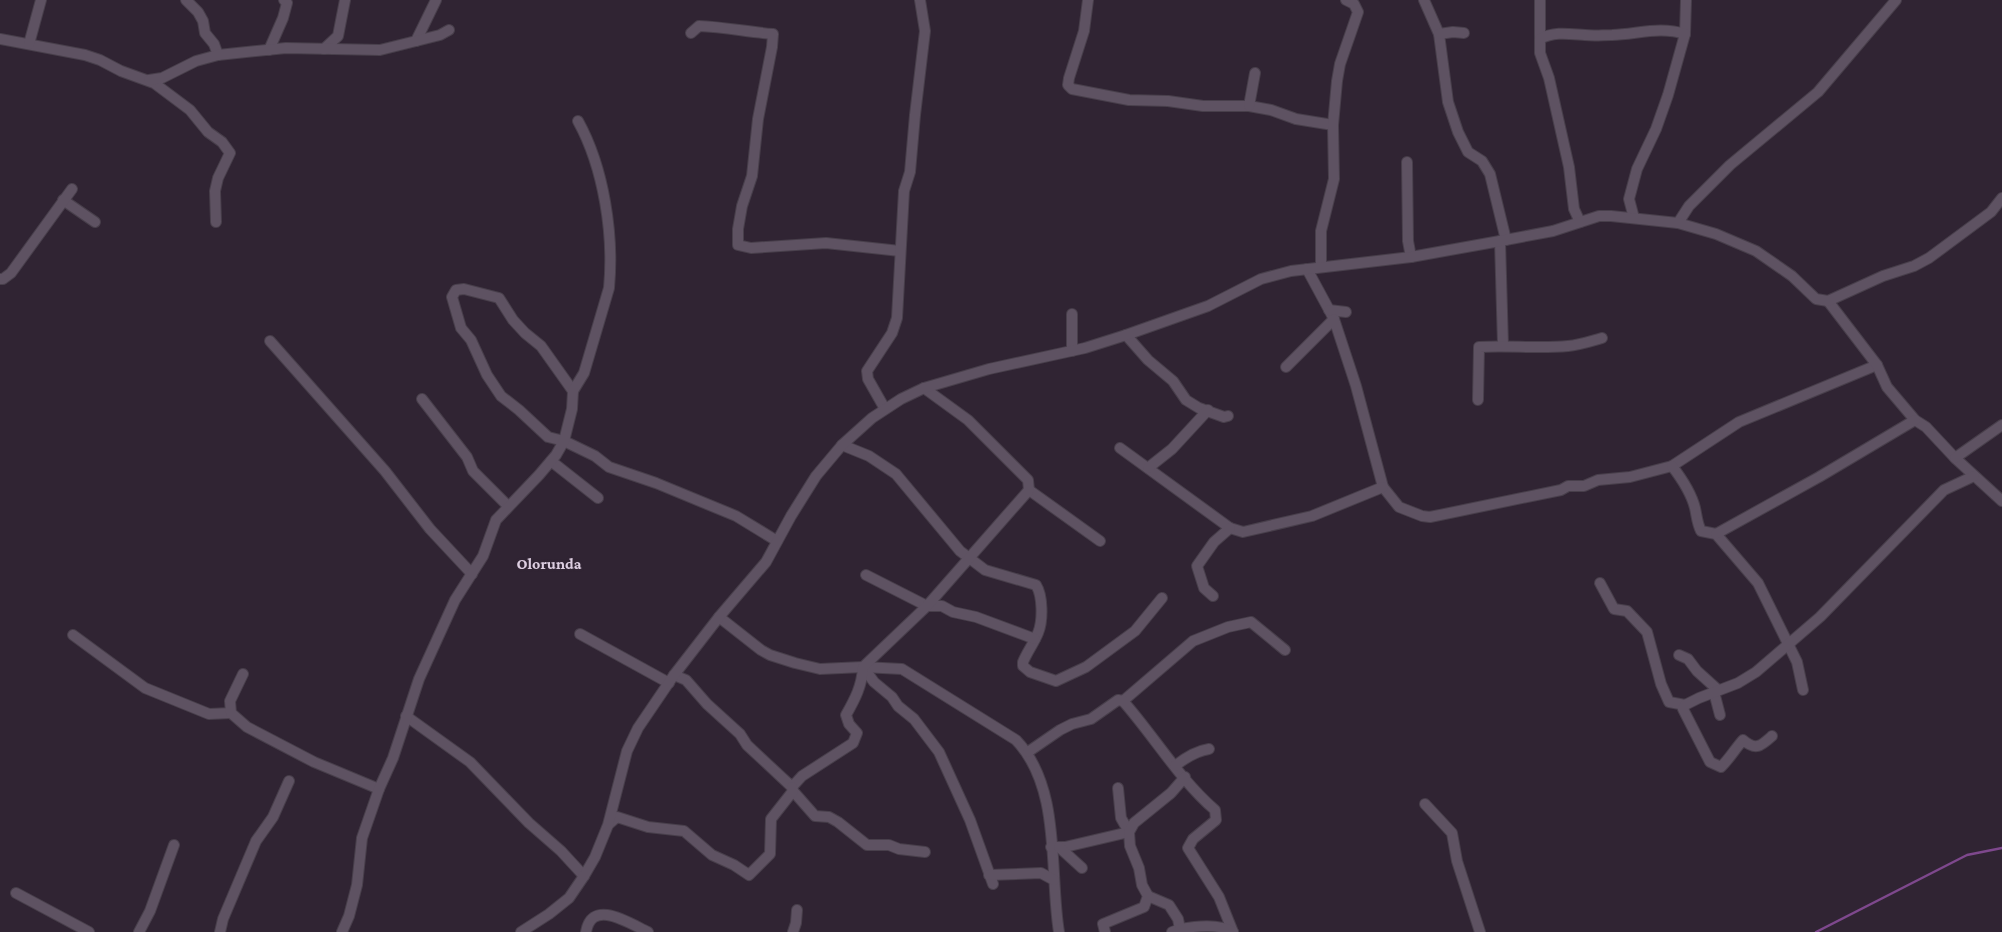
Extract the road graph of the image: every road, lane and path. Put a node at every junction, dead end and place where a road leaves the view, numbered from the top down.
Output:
1 (41, 0) edge
2 (186, 0) edge
3 (284, 0) edge
4 (344, 0) edge
5 (436, 0) edge
6 (920, 0) edge
7 (1088, 0) edge
8 (1346, 0) edge
9 (1424, 0) edge
10 (1540, 0) edge
11 (1686, 0) edge
12 (1896, 0) edge
13 (449, 30) dead end
14 (691, 33) dead end
15 (1464, 33) dead end
16 (1438, 34) junction
17 (1685, 34) junction
18 (0, 39) edge
19 (1540, 39) junction
20 (416, 41) junction
21 (29, 44) junction
22 (324, 49) junction
23 (269, 50) junction
24 (218, 55) junction
25 (1255, 73) dead end
26 (149, 80) junction
27 (1249, 106) junction
28 (578, 121) dead end
29 (1333, 125) junction
30 (1407, 162) dead end
31 (72, 189) dead end
32 (2002, 198) edge
33 (63, 200) junction
34 (1634, 218) junction
35 (95, 222) dead end
36 (216, 222) dead end
37 (1580, 222) junction
38 (1678, 223) junction
39 (1503, 241) junction
40 (900, 251) junction
41 (1411, 257) junction
42 (1321, 267) junction
43 (1307, 269) junction
44 (0, 278) edge
45 (1828, 301) junction
46 (1346, 312) dead end
47 (1072, 314) dead end
48 (1331, 315) junction
49 (1126, 335) junction
50 (1602, 338) dead end
51 (270, 341) dead end
52 (1503, 345) junction
53 (1072, 351) junction
54 (1877, 365) junction
55 (1286, 366) dead end
56 (924, 388) junction
57 (573, 391) junction
58 (422, 399) dead end
59 (1478, 400) dead end
60 (885, 410) junction
61 (1208, 410) junction
62 (1228, 416) dead end
63 (1915, 420) junction
64 (2002, 425) edge
65 (564, 441) junction
66 (842, 445) junction
67 (1120, 448) dead end
68 (1955, 458) junction
69 (551, 461) junction
70 (1672, 466) junction
71 (1148, 468) junction
72 (1974, 476) junction
73 (1383, 487) junction
74 (1029, 490) junction
75 (598, 498) dead end
76 (2002, 501) edge
77 (508, 506) junction
78 (1230, 528) junction
79 (1716, 534) junction
80 (777, 541) junction
81 (1100, 541) dead end
82 (968, 557) junction
83 (472, 574) junction
84 (866, 574) dead end
85 (1600, 583) dead end
86 (1213, 596) dead end
87 (1162, 598) dead end
88 (927, 606) junction
89 (719, 617) junction
90 (580, 634) dead end
91 (73, 635) dead end
92 (1034, 639) junction
93 (1788, 645) junction
94 (1285, 650) dead end
95 (1679, 655) dead end
96 (863, 667) junction
97 (243, 674) dead end
98 (672, 679) junction
99 (1804, 690) dead end
100 (1716, 691) junction
101 (1123, 701) junction
102 (1685, 705) junction
103 (231, 713) junction
104 (1720, 715) dead end
105 (406, 716) junction
106 (1772, 736) dead end
107 (1208, 749) dead end
108 (1028, 752) junction
109 (1175, 766) junction
110 (1185, 777) junction
111 (289, 780) dead end
112 (1118, 788) dead end
113 (379, 789) junction
114 (793, 789) junction
115 (1425, 804) dead end
116 (608, 825) junction
117 (1128, 832) junction
118 (174, 846) dead end
119 (1055, 847) junction
120 (926, 852) dead end
121 (1082, 868) dead end
122 (584, 876) junction
123 (1054, 880) junction
124 (16, 893) dead end
125 (1148, 896) junction
126 (797, 910) dead end
127 (1176, 931) edge
128 (89, 932) edge
129 (139, 932) edge
130 (220, 932) edge
131 (342, 932) edge
132 (521, 932) edge
133 (586, 932) edge
134 (648, 932) edge
135 (792, 932) edge
136 (1059, 932) edge
137 (1105, 932) edge
138 (1480, 932) edge

1 - 21 street
2 - 24 street
3 - 23 street
4 - 22 street
5 - 20 street
6 - 40 street
7 - 27 street
8 - 29 street
9 - 16 street
10 - 19 street
11 - 17 street
12 - 38 street
13 - 20 street
14 - 40 street
15 - 16 street
16 - 39 street
17 - 19 street
17 - 34 street
18 - 21 street
19 - 37 street
20 - 22 street
21 - 26 street
22 - 23 street
23 - 24 street
24 - 26 street
25 - 27 street
26 - 36 street
27 - 29 street
28 - 57 street
29 - 42 street
30 - 41 street
31 - 33 street
32 - 45 street
33 - 35 street
33 - 44 street
34 - 37 street
34 - 38 street
37 - 39 street
38 - 45 street
39 - 41 street
39 - 52 street
40 - 60 street
41 - 42 street
42 - 43 street
43 - 48 street
43 - 49 street
45 - 54 street
46 - 48 street
47 - 53 street
48 - 55 street
48 - 73 street
49 - 53 street
49 - 61 street
50 - 52 street
51 - 83 street
52 - 59 street
53 - 56 street
54 - 63 street
54 - 70 street
56 - 60 street
56 - 74 street
57 - 65 street
57 - 65 street
58 - 77 street
60 - 66 street
61 - 62 street
61 - 71 street
63 - 68 street
63 - 79 street
64 - 68 street
65 - 69 street
65 - 80 street
66 - 80 street
66 - 82 street
67 - 71 street
68 - 72 street
69 - 75 street
69 - 77 street
70 - 73 street
70 - 79 street
71 - 78 street
72 - 76 street
72 - 93 street
73 - 78 street
74 - 81 street
74 - 82 street
77 - 83 street
78 - 86 street
79 - 93 street
80 - 89 street
82 - 88 street
82 - 92 street
83 - 105 street
84 - 88 street
85 - 102 street
87 - 92 street
88 - 92 street
88 - 96 street
89 - 96 street
89 - 98 street
90 - 98 street
91 - 103 street
93 - 99 street
93 - 100 street
94 - 101 street
95 - 100 street
96 - 108 street
96 - 114 street
96 - 123 street
97 - 103 street
98 - 114 street
98 - 116 street
100 - 102 street
100 - 104 street
101 - 108 street
101 - 109 street
102 - 106 street
103 - 113 street
105 - 113 street
105 - 122 street
107 - 109 street
108 - 119 street
109 - 110 street
110 - 117 street
110 - 127 street
111 - 130 street
112 - 117 street
113 - 131 street
114 - 116 street
114 - 120 street
115 - 138 street
116 - 122 street
117 - 119 street
117 - 125 street
118 - 129 street
119 - 121 street
119 - 123 street
122 - 132 street
123 - 136 street
124 - 128 street
125 - 127 street
125 - 137 street
126 - 135 street
133 - 134 street

